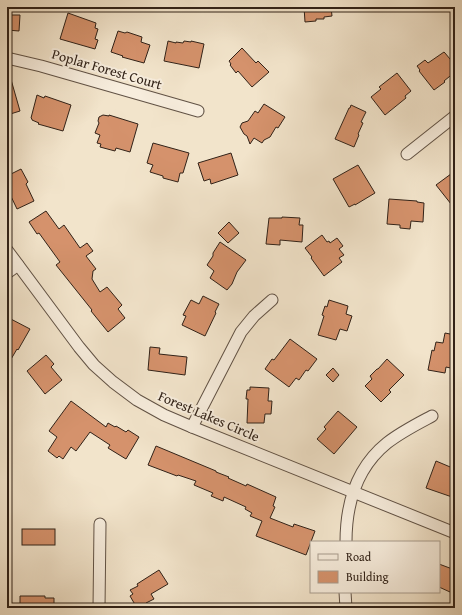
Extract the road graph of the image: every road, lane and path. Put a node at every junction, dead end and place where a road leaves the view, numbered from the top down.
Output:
1 (7, 58) edge
2 (198, 111) dead end
3 (455, 116) edge
4 (407, 154) dead end
5 (7, 250) edge
6 (18, 265) junction
7 (7, 273) edge
8 (272, 300) dead end
9 (432, 416) dead end
10 (192, 427) junction
11 (353, 492) junction
12 (100, 524) dead end
13 (455, 533) edge
14 (346, 541) edge
15 (346, 593) edge
16 (99, 608) edge
17 (346, 608) edge

1 - 2 street, Poplar Forest Court
3 - 4 street
5 - 6 street, Forest Lakes Circle
6 - 7 street
6 - 10 street, Forest Lakes Circle
8 - 10 street
9 - 11 street
10 - 11 street, Forest Lakes Circle
11 - 13 street, Forest Lakes Circle
11 - 14 street
12 - 16 street
15 - 17 street

